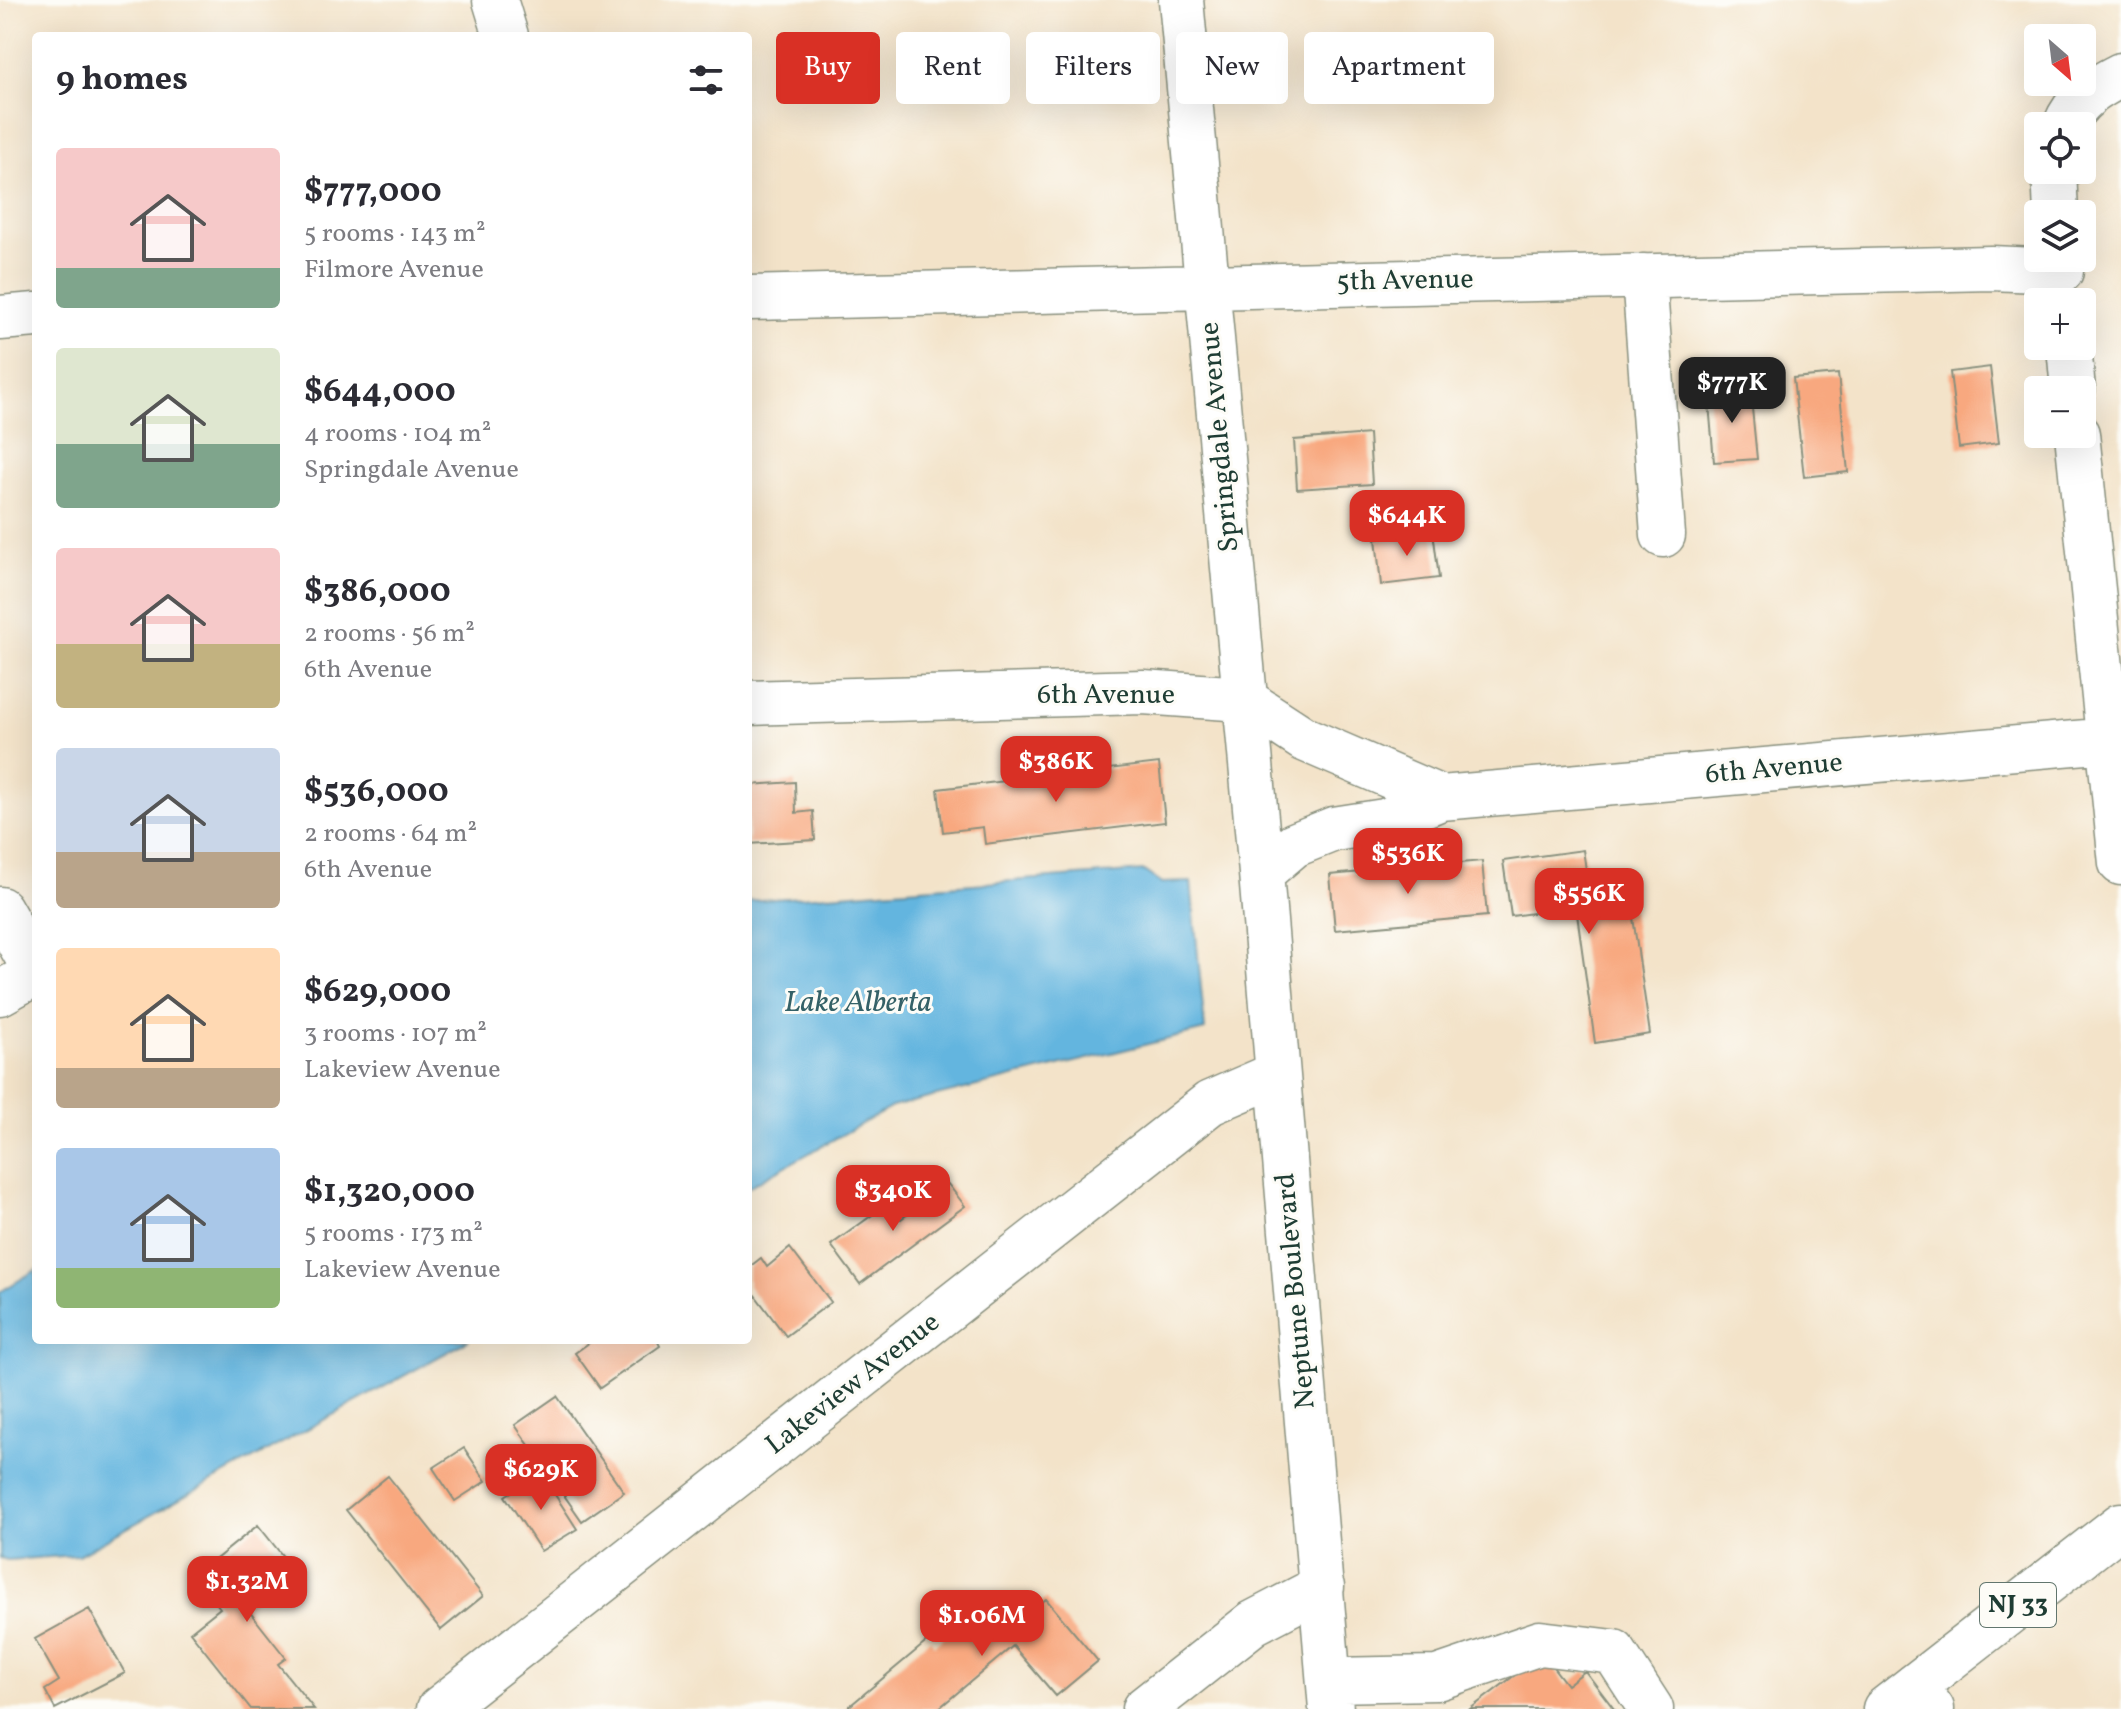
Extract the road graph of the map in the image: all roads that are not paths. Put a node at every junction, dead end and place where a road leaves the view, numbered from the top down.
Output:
1 (495, 0) edge
2 (1181, 0) edge
3 (505, 32) edge
4 (2121, 75) edge
5 (2071, 112) edge
6 (1644, 276) junction
7 (2062, 277) edge
8 (1206, 286) junction
9 (752, 298) edge
10 (32, 315) edge
11 (0, 318) edge
12 (2079, 448) edge
13 (1663, 535) dead end
14 (1243, 699) junction
15 (752, 703) edge
16 (2114, 740) edge
17 (1441, 798) junction
18 (2121, 863) edge
19 (1261, 873) junction
20 (0, 909) edge
21 (32, 966) edge
22 (32, 975) edge
23 (0, 993) edge
24 (1277, 1074) junction
25 (2121, 1525) edge
26 (1322, 1587) junction
27 (1330, 1695) edge
28 (1911, 1701) edge
29 (439, 1709) edge
30 (1144, 1709) edge
31 (1651, 1709) edge

1 - 3 main road
2 - 8 main road, Springdale Avenue
4 - 5 main road
6 - 7 main road, 5th Avenue
6 - 8 main road, 5th Avenue
6 - 13 main road
8 - 9 main road, 5th Avenue
8 - 14 main road, Springdale Avenue
10 - 11 main road
12 - 16 main road
14 - 15 main road, 6th Avenue
14 - 17 main road, 6th Avenue
14 - 19 main road, Springdale Avenue
16 - 17 main road, 6th Avenue
16 - 18 main road
17 - 19 main road, 6th Avenue
19 - 24 main road, Neptune Boulevard
20 - 21 main road
22 - 23 main road
24 - 26 main road, Neptune Boulevard
24 - 29 main road, Lakeview Avenue
25 - 28 main road, NJ 33
26 - 27 main road, Neptune Boulevard
26 - 30 main road
27 - 31 main road

